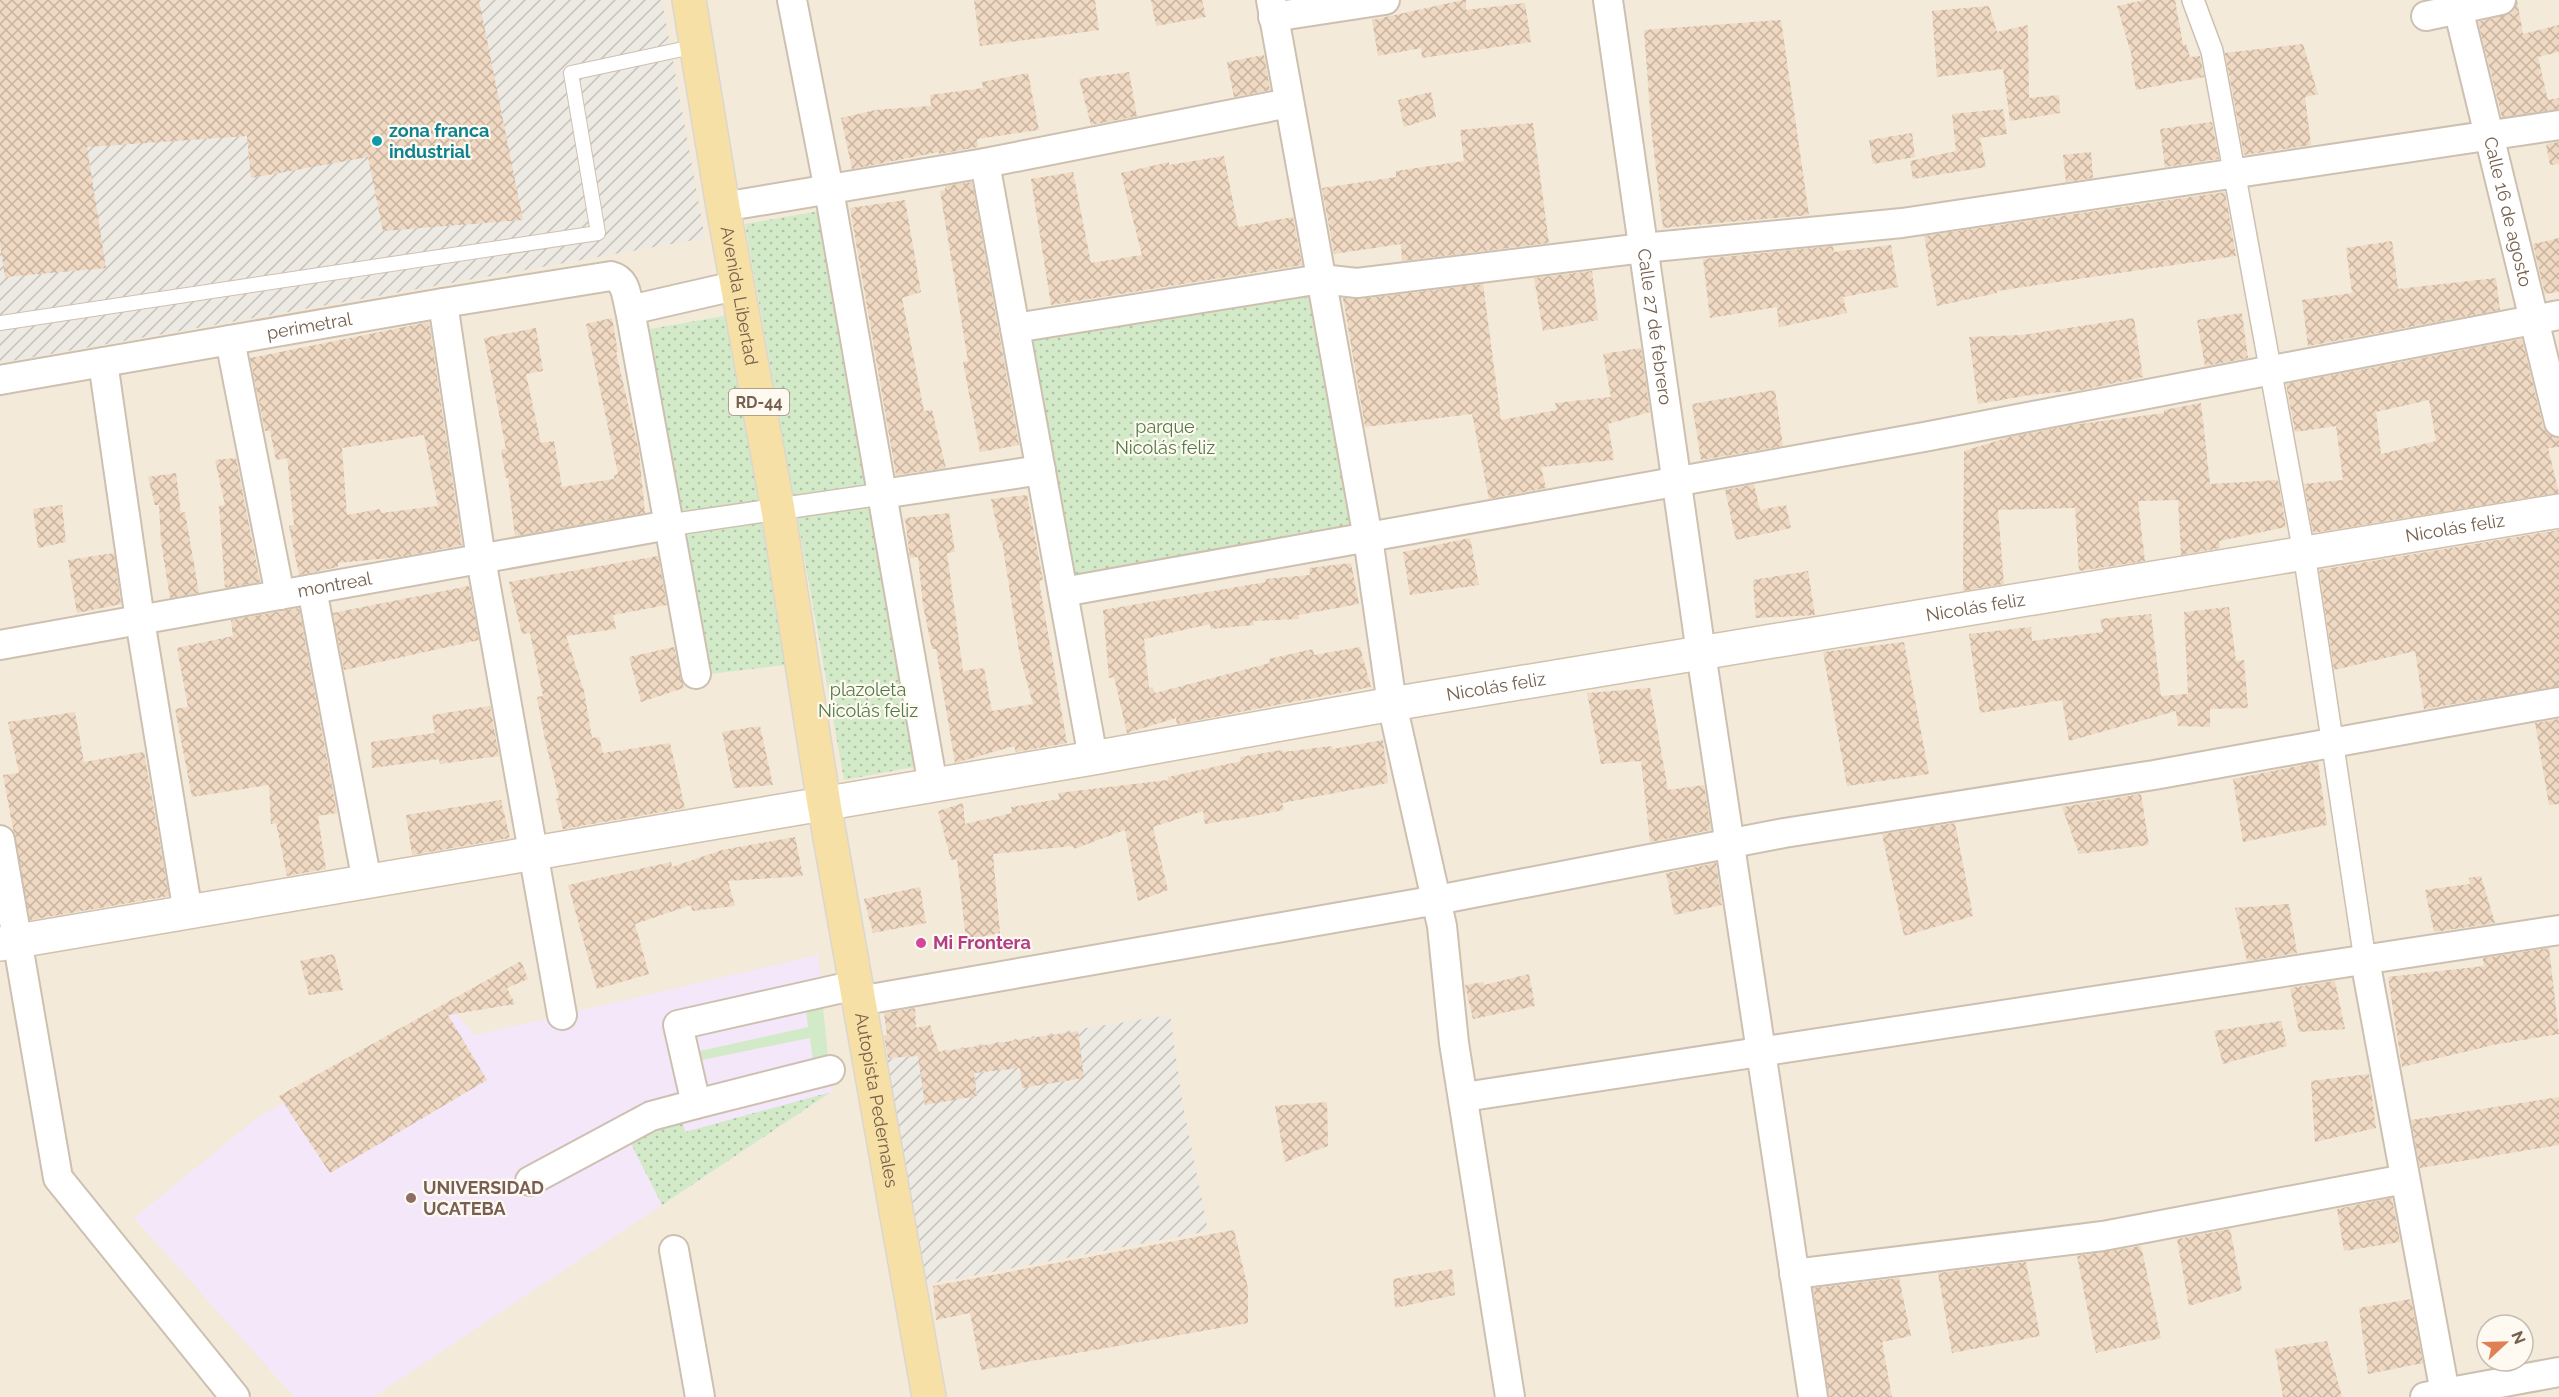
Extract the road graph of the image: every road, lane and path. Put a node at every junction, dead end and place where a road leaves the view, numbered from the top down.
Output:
1 (689, 0) edge
2 (792, 0) edge
3 (1384, 0) edge
4 (1608, 0) edge
5 (2193, 0) edge
6 (2500, 0) edge
7 (2457, 5) edge
8 (1272, 9) edge
9 (2426, 16) dead end
10 (697, 46) junction
11 (1289, 103) junction
12 (2559, 125) edge
13 (2489, 134) junction
14 (985, 163) junction
15 (2234, 173) junction
16 (829, 190) junction
17 (723, 207) junction
18 (1643, 249) junction
19 (1321, 279) junction
20 (739, 285) junction
21 (443, 303) junction
22 (630, 310) junction
23 (2547, 317) edge
24 (0, 323) edge
25 (1016, 328) junction
26 (230, 340) junction
27 (103, 362) junction
28 (2271, 370) junction
29 (0, 380) edge
30 (2559, 422) edge
31 (1041, 470) junction
32 (1677, 482) junction
33 (882, 494) junction
34 (778, 510) junction
35 (2559, 511) edge
36 (669, 525) junction
37 (1368, 538) junction
38 (2304, 553) junction
39 (481, 558) junction
40 (312, 589) junction
41 (1063, 592) junction
42 (280, 595) junction
43 (140, 620) junction
44 (0, 645) edge
45 (1701, 653) junction
46 (696, 674) dead end
47 (2559, 702) edge
48 (1392, 704) junction
49 (2333, 743) junction
50 (1093, 758) junction
51 (933, 786) junction
52 (824, 804) junction
53 (0, 840) edge
54 (1730, 844) junction
55 (532, 854) junction
56 (366, 882) junction
57 (1437, 900) junction
58 (188, 913) junction
59 (2559, 930) edge
60 (8, 943) edge
61 (2365, 960) junction
62 (858, 993) junction
63 (562, 1015) dead end
64 (1761, 1053) junction
65 (830, 1070) dead end
66 (1464, 1097) junction
67 (696, 1104) junction
68 (2405, 1179) junction
69 (530, 1181) dead end
70 (674, 1250) dead end
71 (1794, 1274) junction
72 (2559, 1372) edge
73 (2438, 1396) edge
74 (235, 1397) edge
75 (700, 1397) edge
76 (929, 1397) edge
77 (1510, 1397) edge
78 (1813, 1397) edge

1 - 10 main road, Avenida Libertad / RD-44
2 - 16 street
3 - 8 street
4 - 18 street, Calle 27 de febrero
5 - 15 street
6 - 7 street
7 - 9 street
7 - 13 street, Calle 16 de agosto
8 - 11 street
10 - 17 main road, Avenida Libertad / RD-44
10 - 24 lane
11 - 14 street
11 - 19 street
12 - 13 street
13 - 15 street
13 - 23 street, Calle 16 de agosto
14 - 16 street
14 - 25 street
15 - 18 street
15 - 28 street
16 - 17 street
16 - 33 street
17 - 20 main road, Avenida Libertad / RD-44
18 - 19 street
18 - 32 street, Calle 27 de febrero
19 - 25 street
19 - 37 street
20 - 22 street
20 - 34 main road, Avenida Libertad / RD-44
21 - 22 street, perimetral
21 - 26 street, perimetral
21 - 39 street
22 - 36 street
23 - 28 street
23 - 30 street, Calle 16 de agosto
25 - 31 street
26 - 27 street, perimetral
26 - 42 street
27 - 29 street, perimetral
27 - 43 street
28 - 32 street
28 - 38 street
31 - 33 street
31 - 41 street
32 - 37 street
32 - 45 street, Calle 27 de febrero
33 - 34 street
33 - 51 street
34 - 36 street
34 - 52 main road, Avenida Libertad / RD-44
35 - 38 main road, Nicolás feliz
36 - 39 street, montreal
36 - 46 street
37 - 41 street
37 - 48 street
38 - 45 main road, Nicolás feliz
38 - 49 street
39 - 40 street, montreal
39 - 55 street
40 - 42 street, montreal
40 - 56 street
41 - 50 street
42 - 43 street, montreal
43 - 44 street, montreal
43 - 58 street
45 - 48 main road, Nicolás feliz
45 - 54 street, Calle 27 de febrero
47 - 49 street
48 - 50 main road, Nicolás feliz
48 - 57 street
49 - 54 street
49 - 61 street
50 - 51 main road, Nicolás feliz
51 - 52 main road, Nicolás feliz
52 - 55 main road, Nicolás feliz
52 - 62 main road, Autopista Pedernales
53 - 60 street
54 - 57 street
54 - 64 street, Calle 27 de febrero
55 - 56 main road, Nicolás feliz
55 - 63 street
56 - 58 main road, Nicolás feliz
57 - 62 street
57 - 66 street
58 - 60 main road, Nicolás feliz
59 - 61 street
60 - 74 street
61 - 64 street
61 - 68 street
62 - 67 street
62 - 76 main road, Autopista Pedernales
64 - 66 street
64 - 71 street, Calle 27 de febrero
65 - 67 street
66 - 77 street
67 - 69 street
68 - 71 street
68 - 73 street
70 - 75 street
71 - 78 street, Calle 27 de febrero
72 - 73 street

